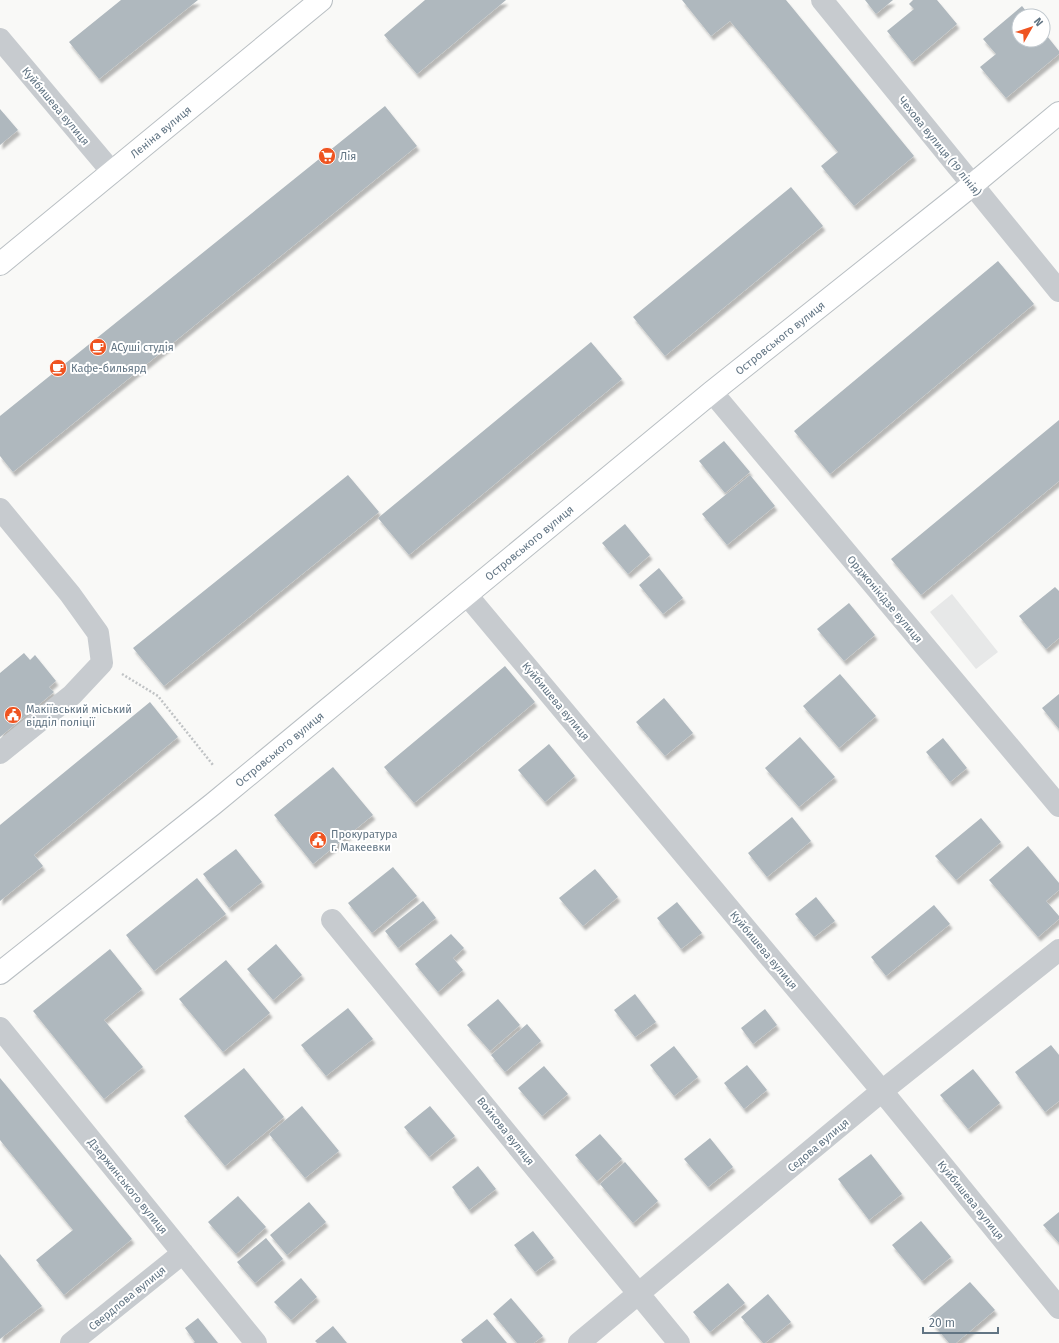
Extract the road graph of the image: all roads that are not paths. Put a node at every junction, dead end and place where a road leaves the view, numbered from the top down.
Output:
1 (321, 0) edge
2 (822, 0) edge
3 (0, 40) edge
4 (1059, 113) edge
5 (112, 172) junction
6 (971, 186) junction
7 (0, 264) edge
8 (1059, 291) edge
9 (712, 392) junction
10 (0, 509) edge
11 (466, 594) junction
12 (0, 754) edge
13 (1059, 806) edge
14 (332, 920) dead end
15 (1059, 950) edge
16 (0, 973) edge
17 (0, 1028) edge
18 (882, 1091) junction
19 (183, 1253) junction
20 (639, 1294) junction
21 (1059, 1308) edge
22 (71, 1343) edge
23 (256, 1343) edge
24 (579, 1343) edge
25 (679, 1343) edge

1 - 5 street, Леніна вулиця
2 - 6 street, Чехова вулиця (19 лiнiя)
3 - 5 street, Куйбишева вулиця
4 - 6 street, Островського вулиця
5 - 7 street, Леніна вулиця
6 - 8 street, Чехова вулиця (19 лiнiя)
6 - 9 street, Островського вулиця
9 - 11 street, Островського вулиця
9 - 13 street, Орджонікідзе вулиця
10 - 12 street
11 - 16 street, Островського вулиця
11 - 18 street, Куйбишева вулиця
14 - 20 street, Войкова вулиця
15 - 18 street, Седова вулиця
17 - 19 street, Дзержинського вулиця
18 - 20 street, Седова вулиця
18 - 21 street, Куйбишева вулиця
19 - 22 street, Свердлова вулиця
19 - 23 street, Дзержинського вулиця
20 - 24 street, Седова вулиця
20 - 25 street, Войкова вулиця

